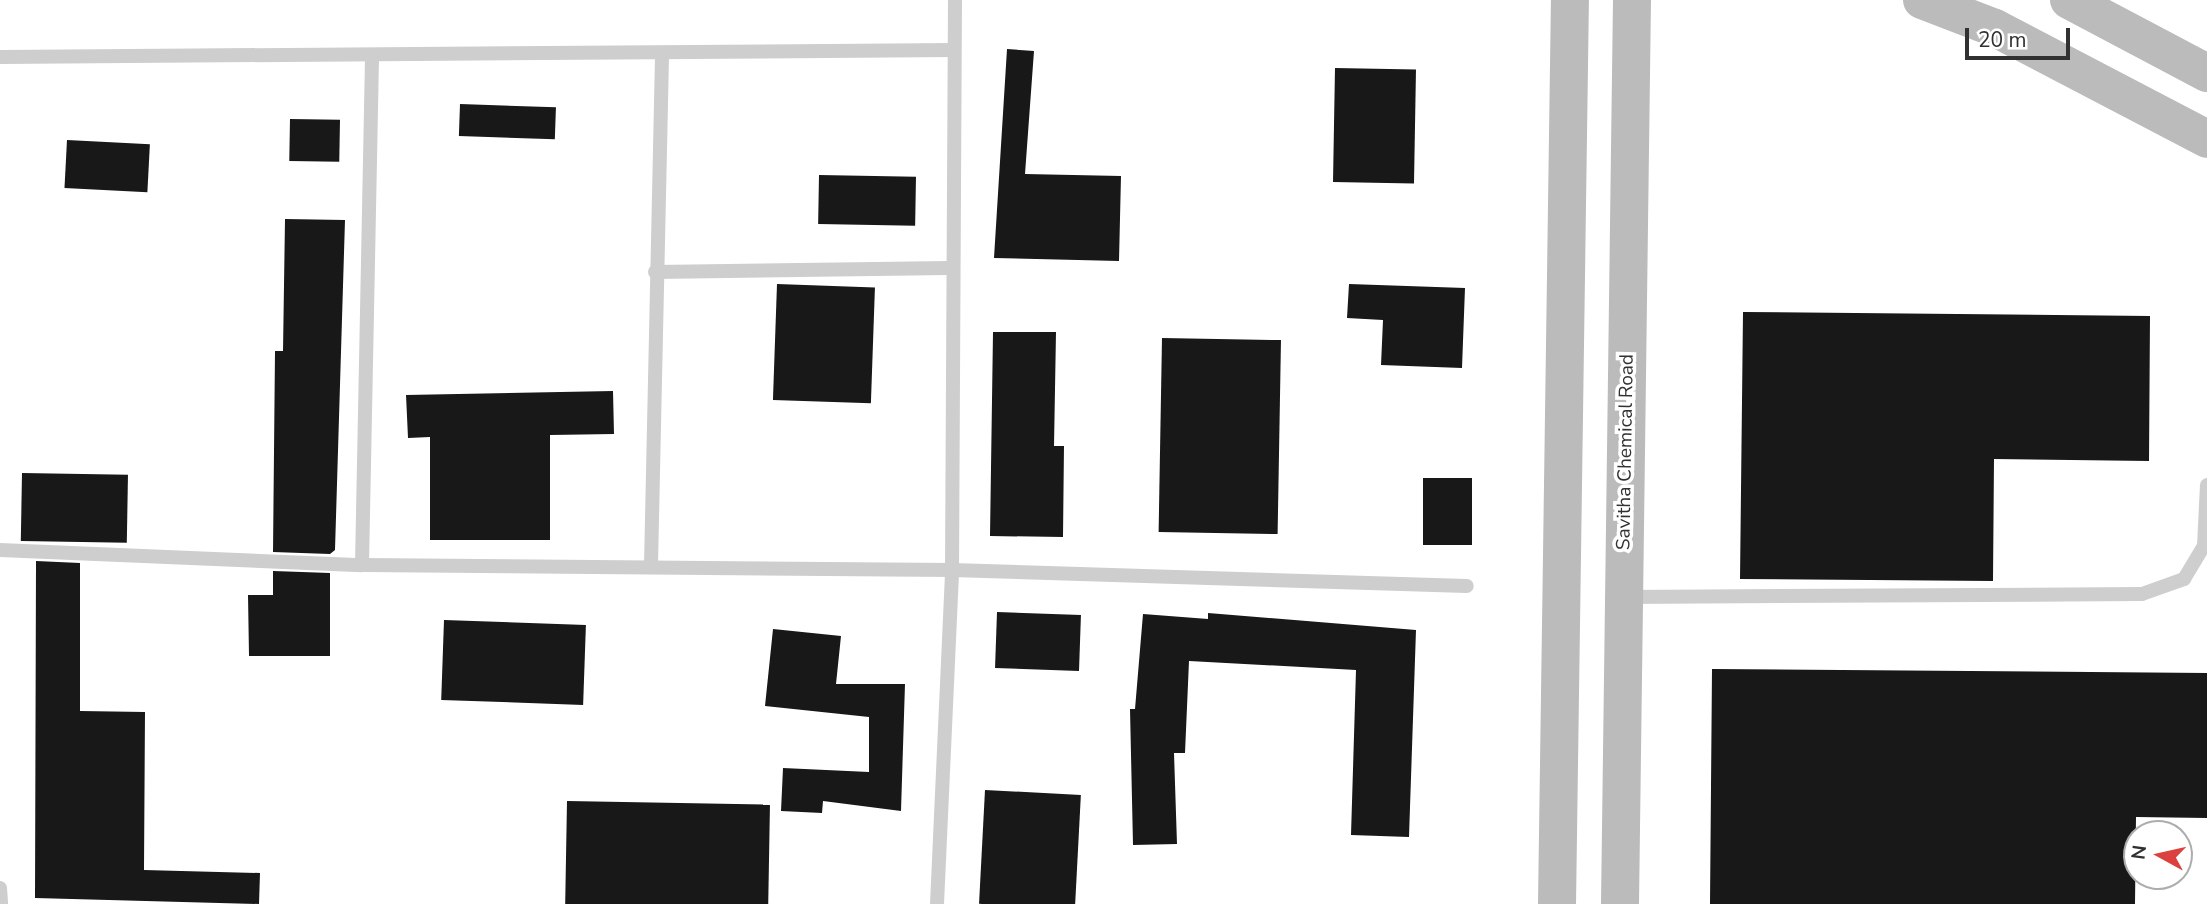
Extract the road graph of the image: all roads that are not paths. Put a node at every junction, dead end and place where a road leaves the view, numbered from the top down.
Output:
1 (956, 0) edge
2 (1570, 0) edge
3 (1632, 0) edge
4 (1922, 0) edge
5 (2069, 0) edge
6 (954, 50) junction
7 (662, 56) junction
8 (372, 57) junction
9 (0, 58) edge
10 (2207, 73) edge
11 (2207, 139) edge
12 (949, 268) junction
13 (656, 272) junction
14 (2207, 485) edge
15 (0, 550) edge
16 (362, 565) junction
17 (651, 565) junction
18 (952, 570) junction
19 (1467, 586) dead end
20 (1624, 597) junction
21 (0, 888) edge
22 (1, 904) edge
23 (937, 904) edge
24 (1558, 904) edge
25 (1620, 904) edge

1 - 6 lane
2 - 24 main road
3 - 20 main road, Savitha Chemical Road
4 - 11 main road
5 - 10 main road
6 - 7 lane
6 - 12 lane
7 - 8 lane
7 - 13 lane
8 - 9 lane
8 - 16 lane
12 - 13 lane
12 - 18 lane
13 - 17 lane
14 - 20 lane
15 - 16 lane
16 - 17 lane
17 - 18 lane
18 - 19 lane
18 - 23 lane
20 - 25 main road, Savitha Chemical Road
21 - 22 lane

